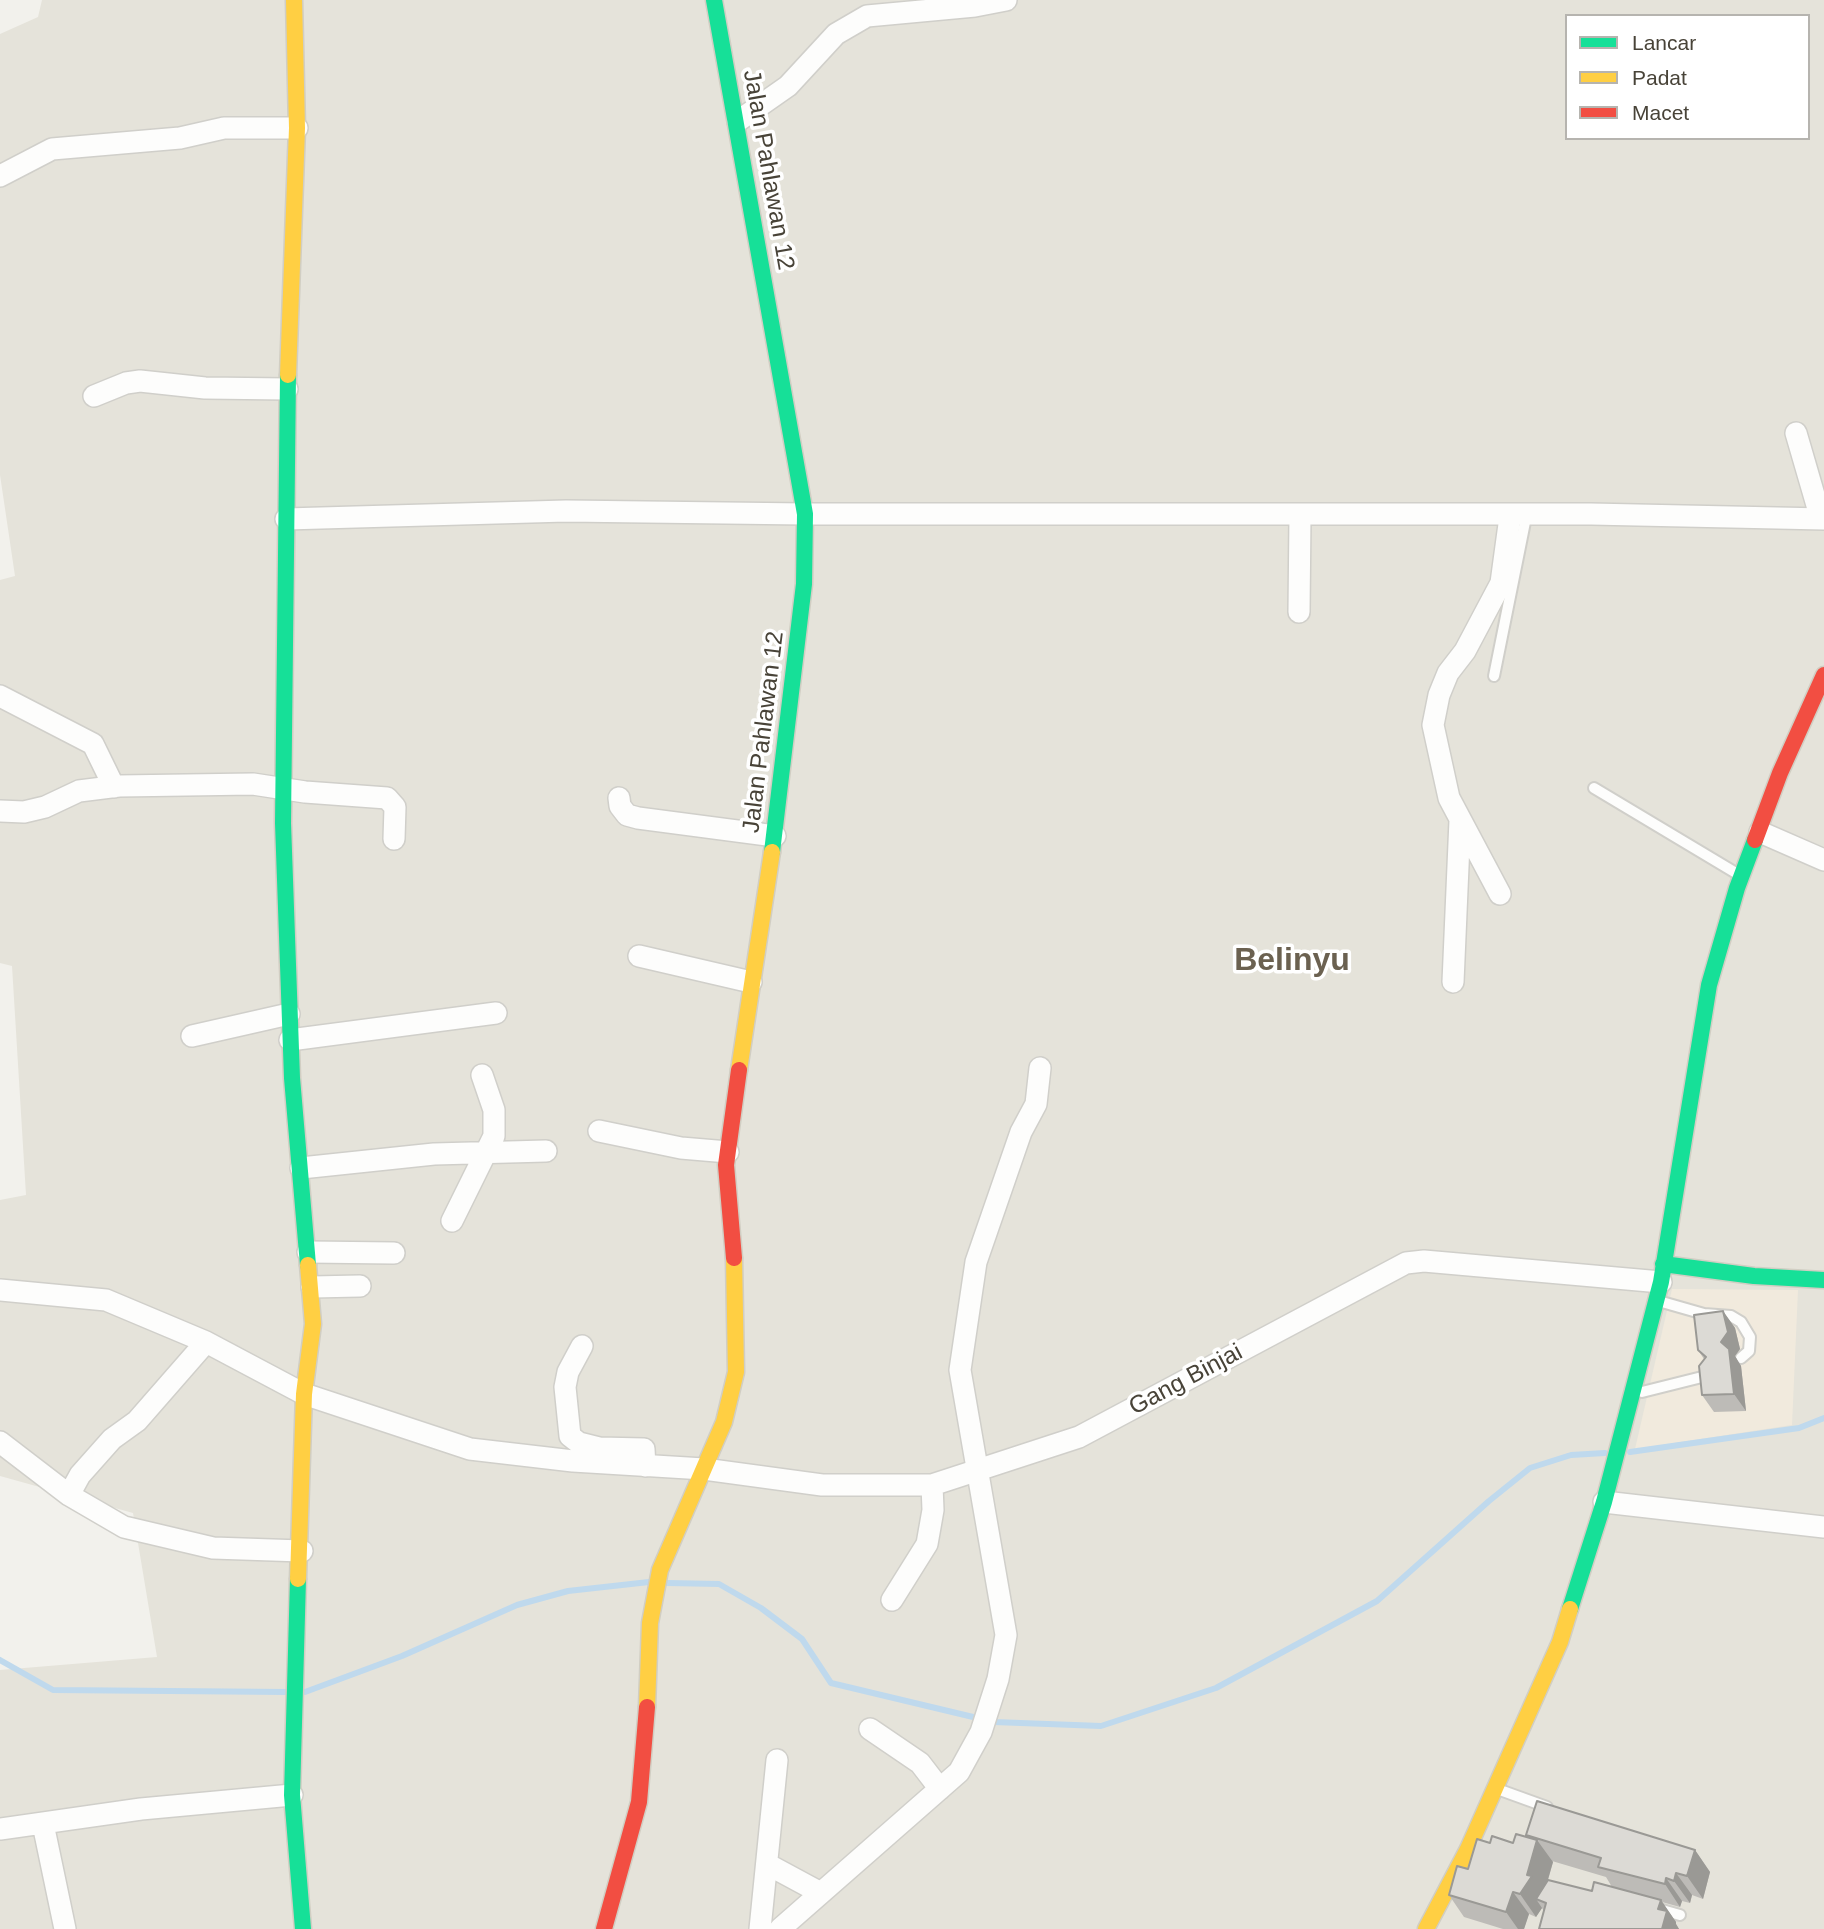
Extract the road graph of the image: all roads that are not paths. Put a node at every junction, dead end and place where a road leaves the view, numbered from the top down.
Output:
1 (293, 0) edge
2 (714, 0) edge
3 (1006, 0) edge
4 (882, 7) edge
5 (737, 121) junction
6 (297, 128) junction
7 (0, 176) edge
8 (287, 388) junction
9 (94, 396) dead end
10 (1796, 433) dead end
11 (805, 514) junction
12 (1300, 516) junction
13 (1518, 517) junction
14 (286, 519) junction
15 (1822, 519) edge
16 (1299, 612) dead end
17 (1494, 676) dead end
18 (1823, 682) edge
19 (0, 696) edge
20 (114, 787) junction
21 (284, 788) junction
22 (1594, 788) dead end
23 (619, 798) dead end
24 (0, 811) edge
25 (1460, 818) junction
26 (1760, 832) junction
27 (775, 836) junction
28 (394, 839) dead end
29 (1824, 860) edge
30 (1742, 876) junction
31 (1500, 894) dead end
32 (639, 956) dead end
33 (751, 982) junction
34 (1453, 982) dead end
35 (496, 1013) dead end
36 (289, 1014) junction
37 (192, 1035) dead end
38 (290, 1040) junction
39 (1040, 1068) dead end
40 (482, 1075) dead end
41 (599, 1131) dead end
42 (546, 1151) dead end
43 (728, 1152) junction
44 (485, 1153) junction
45 (301, 1168) junction
46 (452, 1221) dead end
47 (308, 1252) junction
48 (394, 1253) dead end
49 (1824, 1280) edge
50 (1660, 1282) junction
51 (360, 1286) dead end
52 (312, 1287) junction
53 (0, 1290) edge
54 (206, 1342) junction
55 (582, 1346) dead end
56 (1741, 1358) dead end
57 (1710, 1375) edge
58 (1632, 1393) junction
59 (304, 1394) junction
60 (0, 1442) edge
61 (645, 1466) junction
62 (979, 1468) junction
63 (704, 1469) junction
64 (932, 1485) junction
65 (69, 1495) junction
66 (1604, 1502) junction
67 (1824, 1527) edge
68 (302, 1550) junction
69 (892, 1600) dead end
70 (870, 1728) dead end
71 (777, 1760) dead end
72 (1494, 1788) junction
73 (940, 1789) junction
74 (292, 1794) junction
75 (1558, 1810) edge
76 (43, 1824) junction
77 (0, 1829) edge
78 (767, 1864) junction
79 (819, 1892) junction
80 (1641, 1904) edge
81 (1680, 1914) dead end
82 (1432, 1925) edge
83 (65, 1929) edge
84 (303, 1929) edge
85 (604, 1929) edge
86 (760, 1929) edge
87 (780, 1929) edge

1 - 6 main road
2 - 5 main road, Jalan Pahlawan 12
3 - 4 street
4 - 5 street
5 - 11 main road, Jalan Pahlawan 12
6 - 7 street
6 - 8 main road
8 - 9 street
8 - 14 main road
10 - 15 street
11 - 12 street
11 - 14 street
11 - 27 main road, Jalan Pahlawan 12
12 - 13 street
12 - 16 street
13 - 15 street
13 - 17 lane
13 - 25 street
14 - 21 main road
18 - 26 main road
19 - 20 street
20 - 21 street
20 - 24 street
21 - 28 street
21 - 36 main road
22 - 30 lane
23 - 27 street
25 - 31 street
25 - 34 street
26 - 29 street
26 - 30 main road
27 - 33 main road, Jalan Pahlawan 12
30 - 50 main road
32 - 33 street
33 - 43 main road, Jalan Pahlawan 12
35 - 38 street
36 - 37 street
36 - 38 main road
38 - 45 main road
39 - 62 street
40 - 44 street
41 - 43 street
42 - 44 street
43 - 63 main road, Jalan Pahlawan 12
44 - 45 street
44 - 46 street
45 - 47 main road
47 - 48 street
47 - 52 main road
49 - 50 main road
50 - 56 lane
50 - 58 main road
50 - 62 street, Gang Binjai
51 - 52 street
52 - 59 main road
53 - 54 street, Gang Binjai
54 - 59 street, Gang Binjai
54 - 65 street
55 - 61 street
57 - 58 lane
58 - 66 main road
59 - 61 street, Gang Binjai
59 - 68 main road
60 - 65 street
61 - 63 street, Gang Binjai
62 - 64 street, Gang Binjai
62 - 73 street
63 - 64 street, Gang Binjai
63 - 85 main road, Jalan Pahlawan 12
64 - 69 street
65 - 68 street
66 - 67 street
66 - 72 main road
68 - 74 main road
70 - 73 street
71 - 78 street
72 - 75 lane
72 - 82 main road
73 - 79 street
74 - 76 street
74 - 84 main road
76 - 77 street
76 - 83 street
78 - 79 street
78 - 86 street
79 - 87 street
80 - 81 lane

